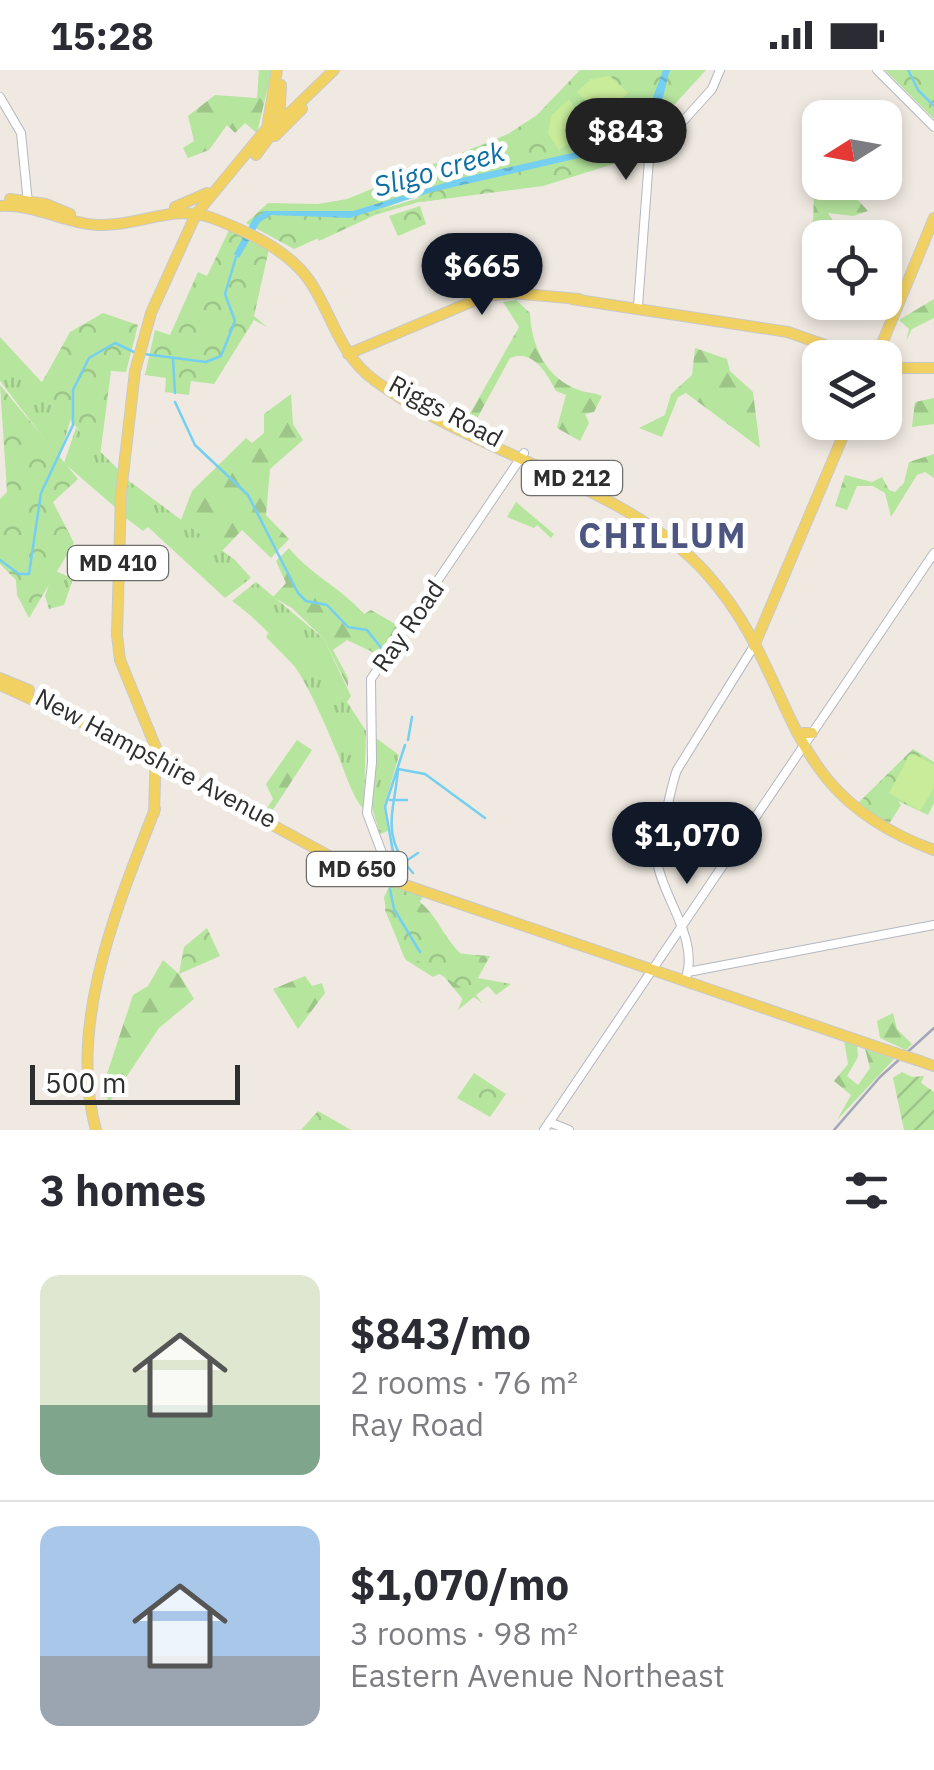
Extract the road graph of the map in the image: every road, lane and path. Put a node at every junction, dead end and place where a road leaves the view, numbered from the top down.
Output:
1 (280, 70) edge
2 (334, 70) edge
3 (342, 70) edge
4 (720, 70) edge
5 (877, 70) edge
6 (0, 97) edge
7 (302, 101) junction
8 (294, 118) junction
9 (278, 124) junction
10 (934, 126) edge
11 (262, 144) junction
12 (225, 181) junction
13 (0, 203) edge
14 (28, 204) junction
15 (173, 209) junction
16 (203, 209) junction
17 (217, 217) junction
18 (934, 218) edge
19 (192, 229) junction
20 (632, 306) junction
21 (394, 335) junction
22 (810, 340) edge
23 (890, 340) edge
24 (372, 346) junction
25 (351, 354) junction
26 (364, 363) junction
27 (902, 363) edge
28 (934, 368) edge
29 (841, 440) edge
30 (522, 456) junction
31 (934, 552) edge
32 (777, 594) junction
33 (747, 617) junction
34 (764, 621) junction
35 (757, 644) junction
36 (118, 648) junction
37 (748, 664) junction
38 (763, 667) junction
39 (738, 675) junction
40 (0, 678) edge
41 (0, 685) edge
42 (788, 712) junction
43 (146, 719) junction
44 (798, 733) junction
45 (812, 733) junction
46 (135, 744) junction
47 (804, 746) junction
48 (159, 760) junction
49 (177, 772) junction
50 (160, 796) junction
51 (154, 813) junction
52 (934, 850) edge
53 (383, 875) junction
54 (934, 925) edge
55 (682, 926) junction
56 (646, 969) junction
57 (690, 978) junction
58 (934, 1066) edge
59 (547, 1126) edge
60 (96, 1130) edge
61 (570, 1130) edge

1 - 9 main road, MD 410
1 - 11 main road, MD 410
2 - 7 main road
3 - 8 main road
4 - 20 street
5 - 10 street
6 - 14 street
7 - 8 main road
7 - 9 main road
8 - 11 main road
9 - 11 main road
11 - 12 main road, MD 410
12 - 15 main road
12 - 16 main road, MD 410
13 - 14 main road, Riggs Road / MD 212
14 - 15 main road, Riggs Road / MD 212
15 - 16 main road, Riggs Road / MD 212
15 - 19 main road
16 - 17 main road
16 - 17 main road, Riggs Road / MD 212
16 - 19 main road, MD 410
17 - 19 main road
17 - 25 main road, Riggs Road / MD 212
18 - 23 main road
19 - 36 main road, MD 410
20 - 21 main road
20 - 22 main road
21 - 24 main road
21 - 25 main road
24 - 25 main road
24 - 26 main road
25 - 26 main road, Riggs Road / MD 212
25 - 30 main road, Riggs Road / MD 212
26 - 30 main road, Riggs Road / MD 212
27 - 28 main road
29 - 32 main road
30 - 33 main road, Riggs Road / MD 212
30 - 35 main road, Riggs Road / MD 212
30 - 53 street, Ray Road
31 - 45 street
32 - 34 main road
32 - 35 main road
33 - 34 main road
33 - 35 main road, Riggs Road / MD 212
34 - 35 main road
35 - 37 street
35 - 38 main road, Riggs Road / MD 212
35 - 39 street
35 - 42 main road, Riggs Road / MD 212
36 - 43 main road, MD 410
36 - 48 main road, MD 410
37 - 38 main road
37 - 39 street
38 - 42 main road, Riggs Road / MD 212
39 - 55 street
40 - 46 main road, New Hampshire Avenue / MD 650
41 - 48 main road, New Hampshire Avenue / MD 650
42 - 44 main road, Riggs Road / MD 212
43 - 46 main road
43 - 48 main road, MD 410
44 - 45 main road
44 - 47 main road, Riggs Road / MD 212
45 - 47 street
46 - 48 main road, New Hampshire Avenue / MD 650
47 - 52 main road, Riggs Road
47 - 55 street
48 - 49 main road, New Hampshire Avenue / MD 650
48 - 50 main road, MD 410
48 - 51 main road, MD 410
48 - 53 main road, New Hampshire Avenue / MD 650
49 - 50 main road
49 - 53 main road, New Hampshire Avenue / MD 650
50 - 51 main road, MD 410
51 - 60 main road, MD 410
53 - 56 main road, New Hampshire Avenue / MD 650
54 - 57 street
55 - 56 street
55 - 57 street
56 - 57 main road, New Hampshire Avenue
56 - 59 street
57 - 58 main road, New Hampshire Avenue, bridge
59 - 61 street

